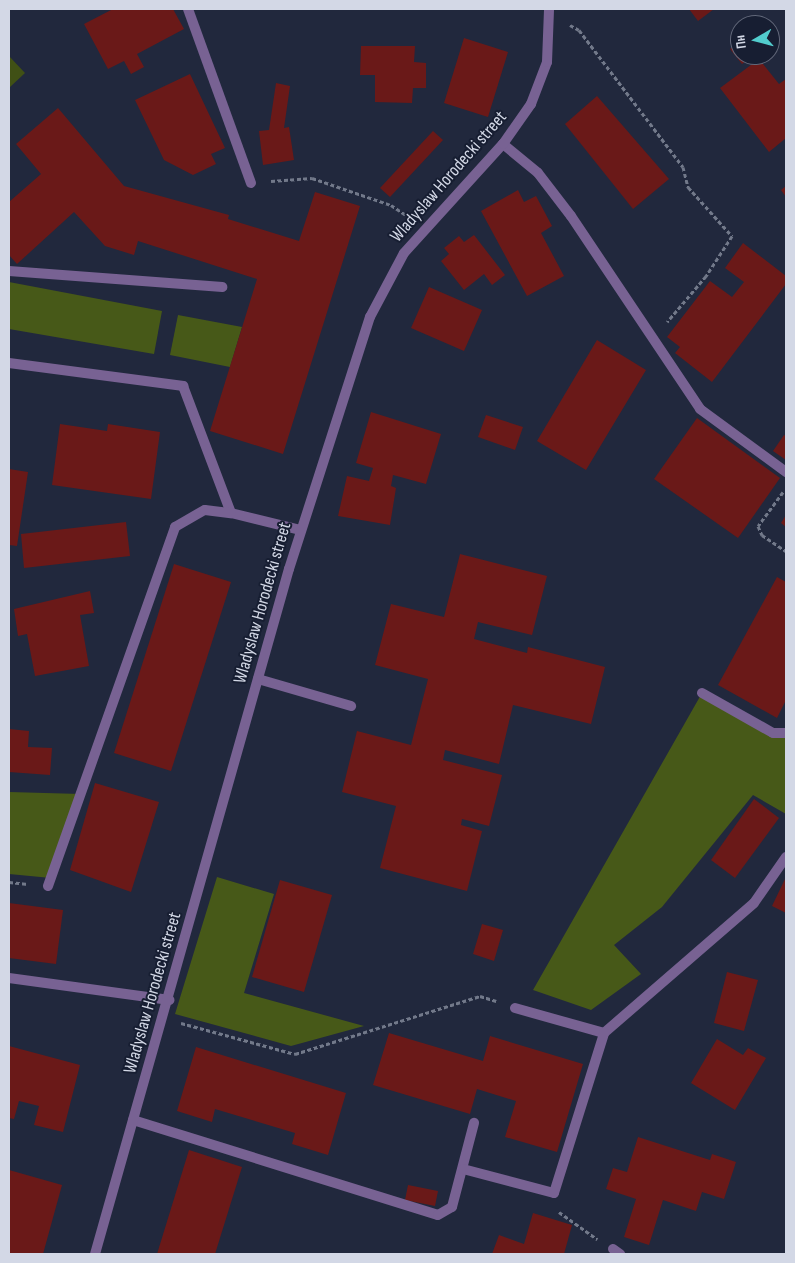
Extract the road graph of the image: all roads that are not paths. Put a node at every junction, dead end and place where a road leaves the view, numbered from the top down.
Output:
1 (188, 9) edge
2 (549, 12) edge
3 (503, 144) junction
4 (251, 183) road end
5 (9, 271) edge
6 (222, 287) dead end
7 (9, 363) edge
8 (786, 472) edge
9 (231, 512) junction
10 (301, 530) junction
11 (258, 679) junction
12 (702, 693) dead end
13 (351, 706) dead end
14 (786, 733) edge
15 (786, 857) edge
16 (48, 886) dead end
17 (9, 978) edge
18 (169, 1000) junction
19 (516, 1008) dead end
20 (604, 1032) junction
21 (133, 1120) junction
22 (474, 1123) dead end
23 (463, 1169) junction
24 (95, 1254) edge

1 - 4 street
2 - 3 street, Wladyslaw Horodecki street
3 - 8 street
3 - 10 street, Wladyslaw Horodecki street
5 - 6 street
7 - 9 street
9 - 10 street
9 - 16 street
10 - 11 street, Wladyslaw Horodecki street
11 - 13 street
11 - 18 street, Wladyslaw Horodecki street
12 - 14 street
15 - 20 street
17 - 18 street
18 - 21 street, Wladyslaw Horodecki street
19 - 20 street
20 - 23 street
21 - 23 street
21 - 24 street, Wladyslaw Horodecki street
22 - 23 street

